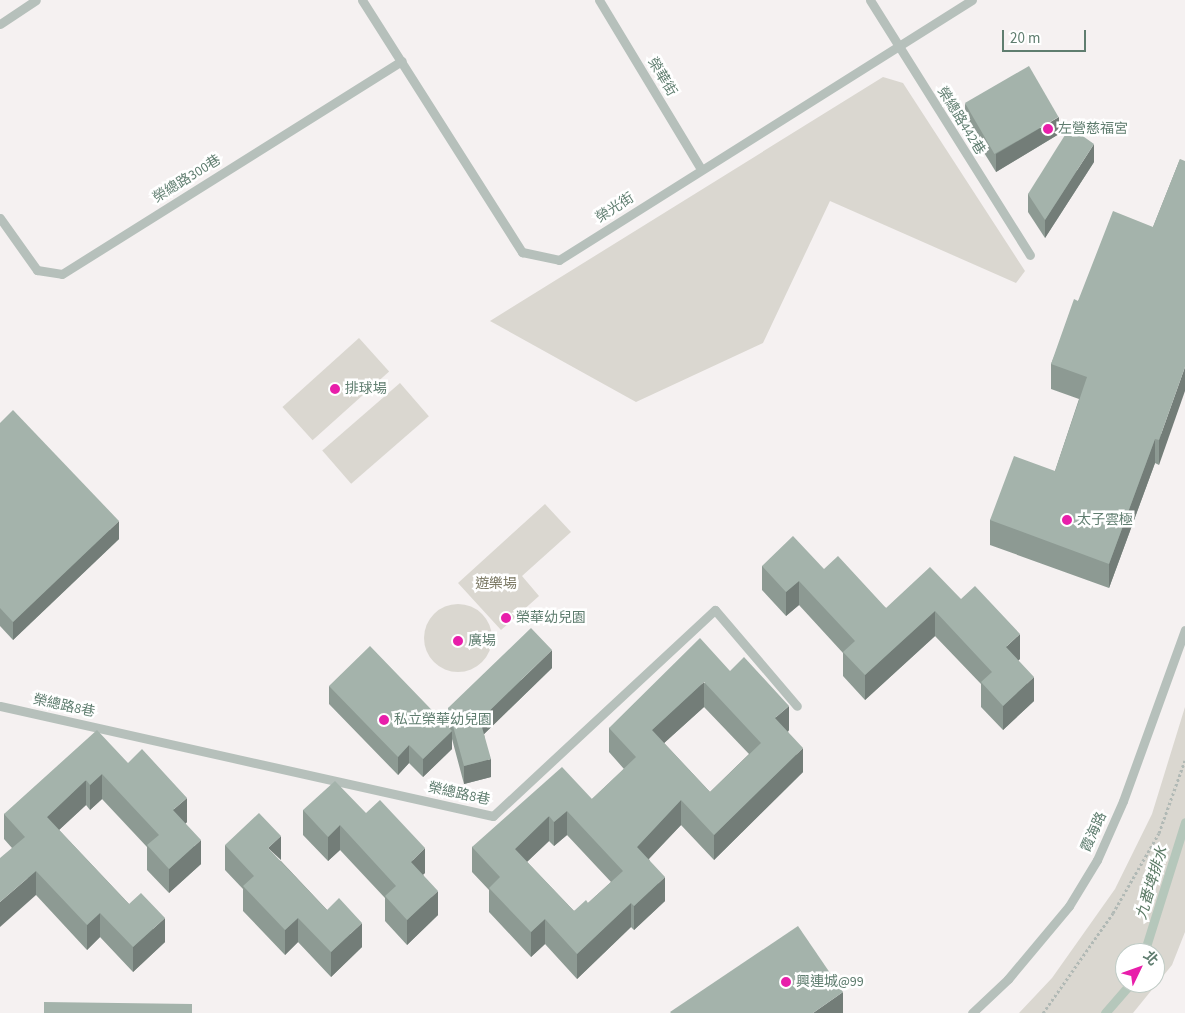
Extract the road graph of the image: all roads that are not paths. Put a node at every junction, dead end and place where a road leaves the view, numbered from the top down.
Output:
1 (36, 0) edge
2 (362, 0) edge
3 (599, 0) edge
4 (870, 0) edge
5 (972, 0) edge
6 (0, 24) edge
7 (900, 47) junction
8 (402, 60) junction
9 (702, 169) junction
10 (0, 218) edge
11 (1030, 255) dead end
12 (1185, 630) edge
13 (0, 706) edge
14 (797, 706) dead end
15 (972, 1013) edge

1 - 6 street
2 - 8 street, 榮光街
3 - 9 street, 榮華街
4 - 7 street, 榮總路442巷
5 - 7 street, 榮光街
7 - 9 street, 榮光街
7 - 11 street, 榮總路442巷
8 - 9 street, 榮光街
8 - 10 street, 榮總路300巷
12 - 15 street, 霞海路
13 - 14 street, 榮總路8巷

